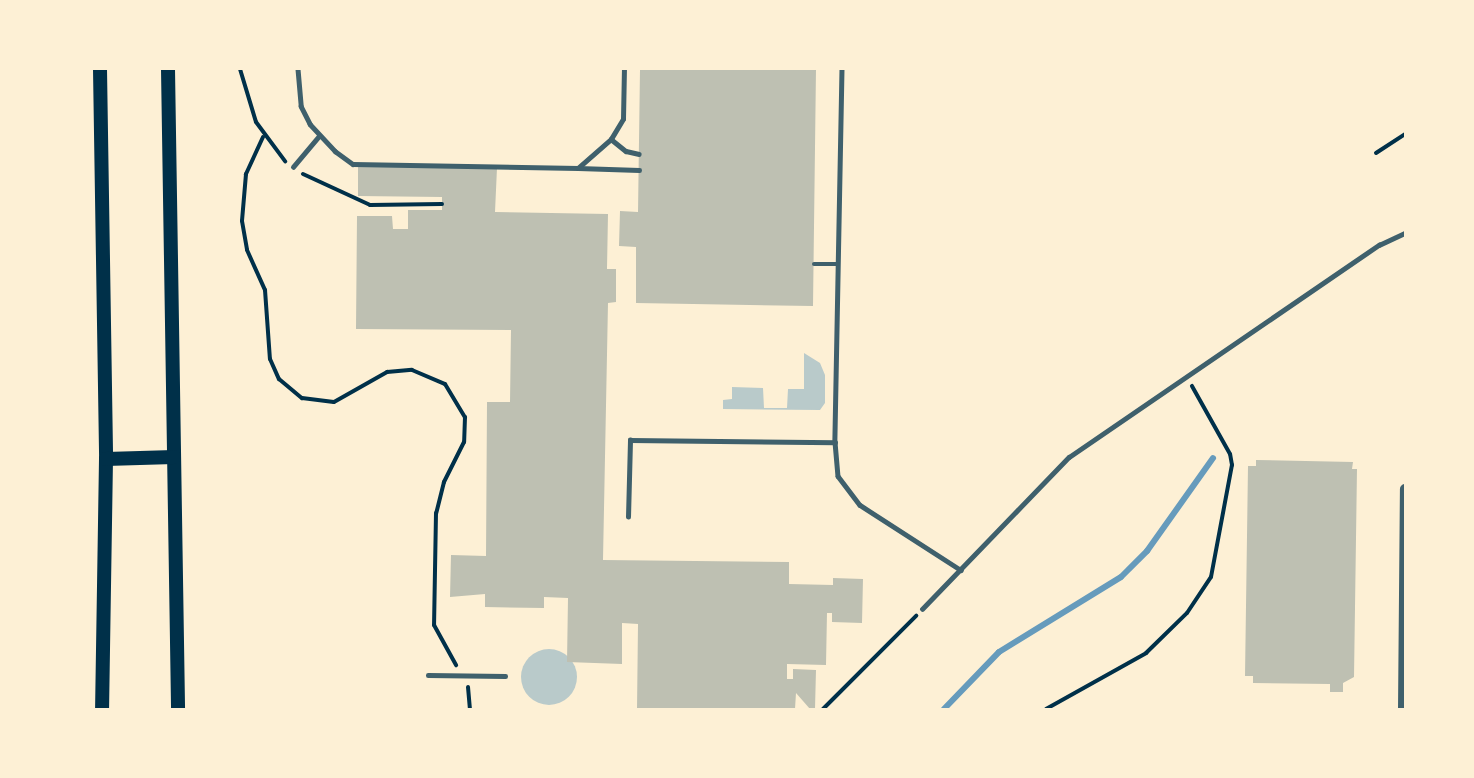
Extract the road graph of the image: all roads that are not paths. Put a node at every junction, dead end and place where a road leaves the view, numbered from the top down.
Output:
1 (100, 69) edge
2 (168, 69) edge
3 (298, 69) edge
4 (624, 69) edge
5 (842, 69) edge
6 (319, 136) junction
7 (611, 139) junction
8 (639, 154) dead end
9 (293, 167) road end
10 (578, 168) junction
11 (639, 170) dead end
12 (1405, 233) edge
13 (814, 264) dead end
14 (838, 264) junction
15 (835, 442) junction
16 (174, 457) junction
17 (106, 459) junction
18 (1405, 489) edge
19 (628, 517) dead end
20 (961, 570) junction
21 (922, 609) road end
22 (428, 675) dead end
23 (505, 676) dead end
24 (102, 709) edge
25 (178, 709) edge
26 (1403, 709) edge

1 - 17 main road
2 - 16 main road
3 - 6 lane
4 - 7 lane
5 - 14 lane
6 - 9 lane
6 - 10 lane
7 - 8 lane
7 - 10 lane
10 - 11 lane
12 - 20 lane
13 - 14 lane
14 - 15 lane
15 - 19 lane
15 - 20 lane
16 - 17 main road
16 - 25 main road
17 - 24 main road
18 - 26 street
20 - 21 lane
22 - 23 lane

